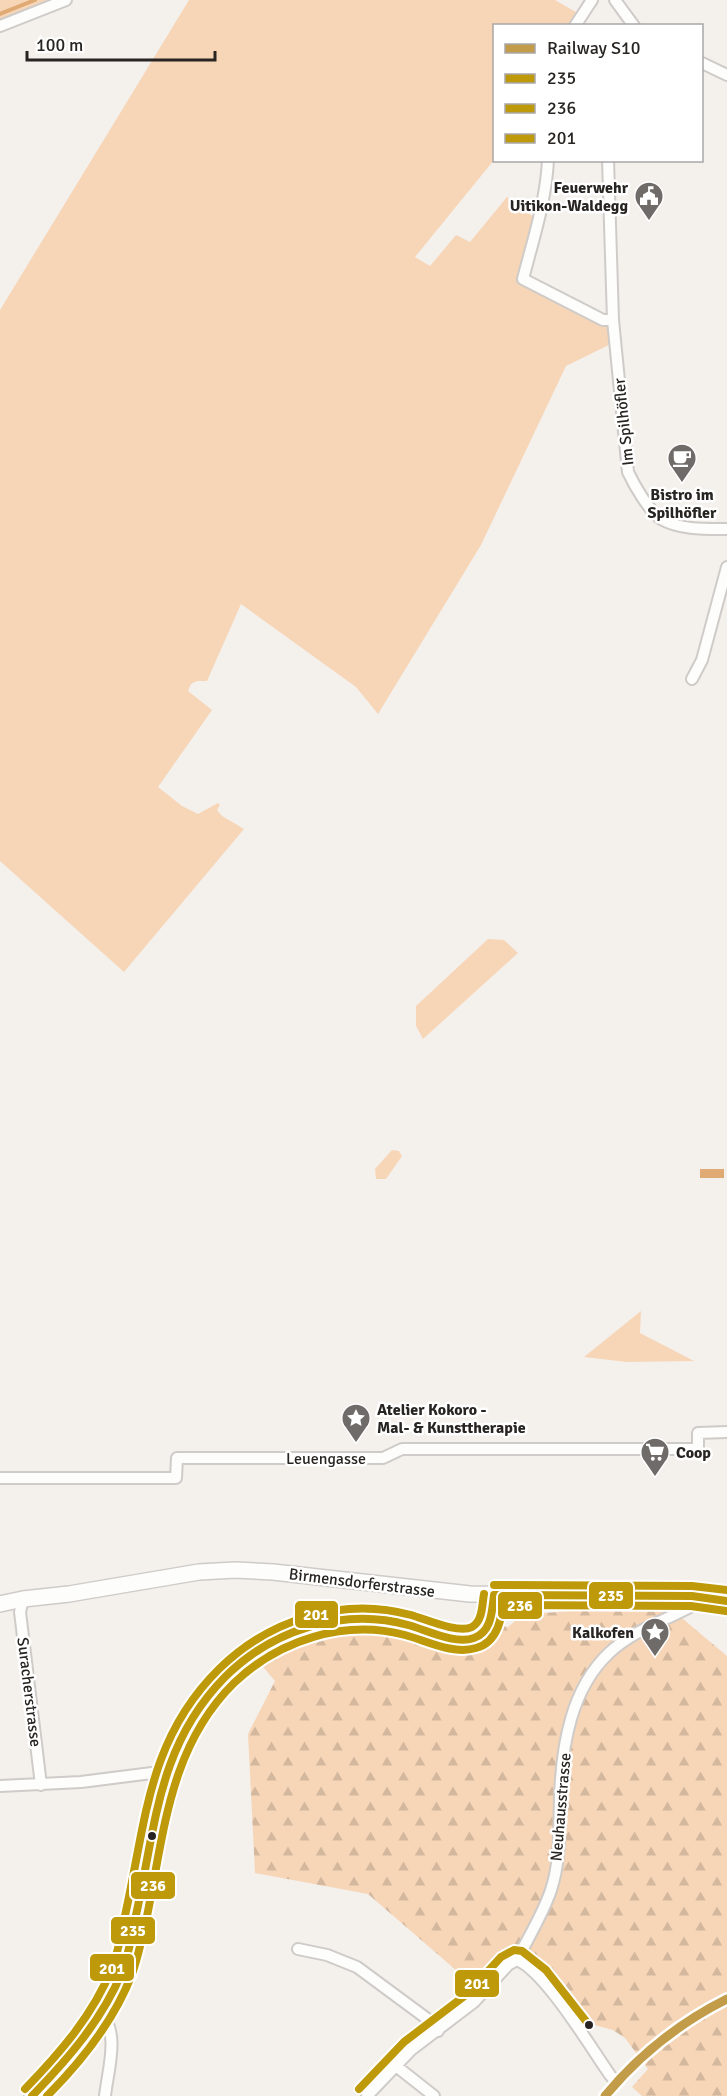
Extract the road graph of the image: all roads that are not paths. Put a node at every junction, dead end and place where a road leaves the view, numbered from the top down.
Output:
1 (66, 0) edge
2 (592, 0) edge
3 (615, 0) edge
4 (576, 24) edge
5 (633, 24) edge
6 (0, 26) edge
7 (703, 63) edge
8 (727, 75) edge
9 (548, 162) edge
10 (608, 162) edge
11 (613, 320) junction
12 (727, 529) edge
13 (727, 567) edge
14 (692, 680) dead end
15 (727, 1432) edge
16 (0, 1478) edge
17 (494, 1595) junction
18 (692, 1596) junction
19 (23, 1599) junction
20 (727, 1601) edge
21 (0, 1604) edge
22 (164, 1777) junction
23 (41, 1785) junction
24 (0, 1786) edge
25 (298, 1949) dead end
26 (517, 1960) junction
27 (101, 2012) junction
28 (438, 2031) junction
29 (396, 2066) junction
30 (616, 2082) dead end
31 (32, 2096) edge
32 (105, 2096) edge
33 (367, 2096) edge
34 (434, 2096) edge

1 - 6 street
2 - 4 street
3 - 5 street
7 - 8 street
9 - 11 street
10 - 11 street, Im Spilhöfler
11 - 12 street, Im Spilhöfler
13 - 14 street
15 - 16 street, Leuengasse
17 - 18 main road, Birmensdorferstrasse
17 - 19 main road, Birmensdorferstrasse
17 - 22 main road
18 - 20 main road, Birmensdorferstrasse
18 - 26 street, Neuhausstrasse
19 - 21 main road, Birmensdorferstrasse
19 - 23 street, Suracherstrasse
22 - 23 street
22 - 27 main road
23 - 24 street
25 - 28 street
26 - 28 street, Neuhausstrasse
26 - 30 street
27 - 31 main road
27 - 32 street
28 - 29 street, Neuhausstrasse
29 - 33 street, Neuhausstrasse
29 - 34 street

